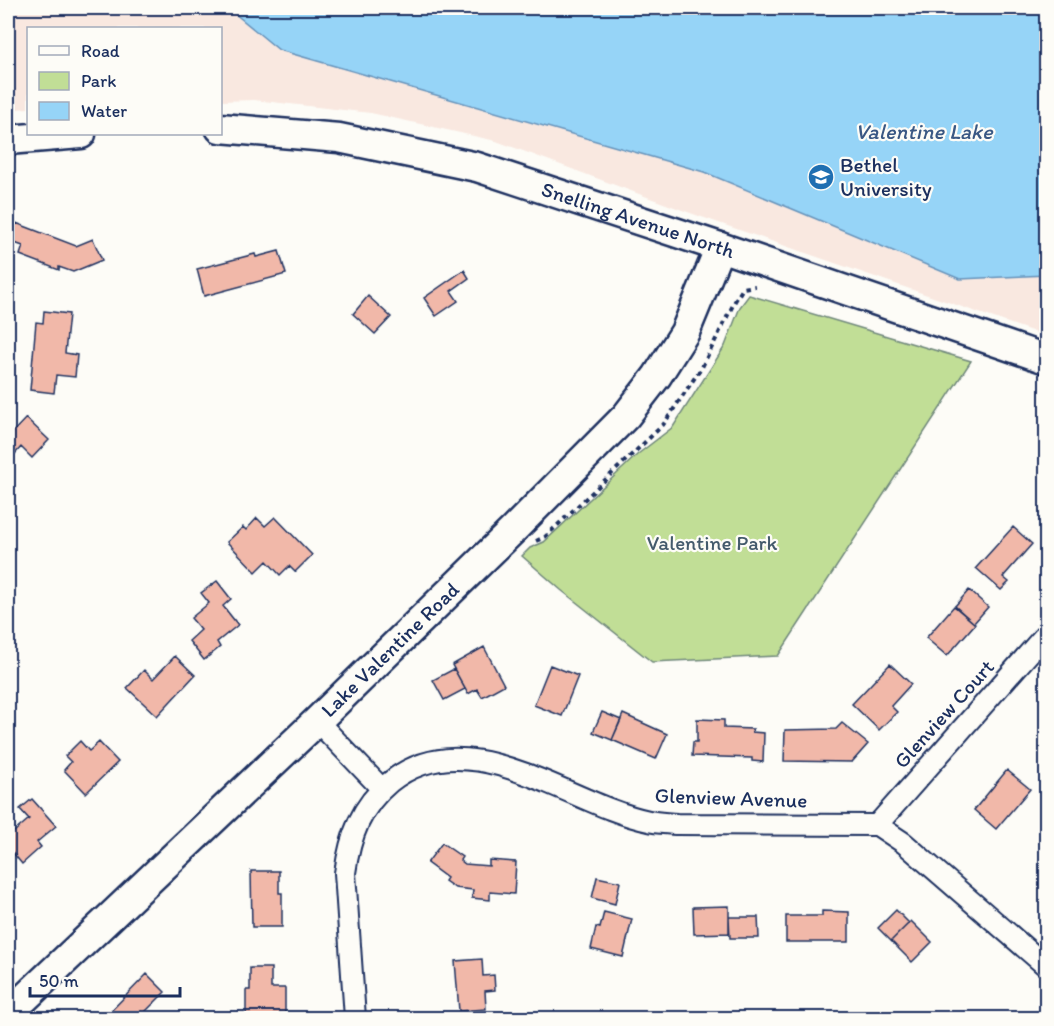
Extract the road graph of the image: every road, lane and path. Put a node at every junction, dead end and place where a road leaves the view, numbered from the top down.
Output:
1 (222, 128) edge
2 (69, 135) edge
3 (8, 140) edge
4 (720, 247) junction
5 (765, 289) dead end
6 (1047, 359) edge
7 (663, 425) dead end
8 (1047, 634) edge
9 (317, 721) junction
10 (382, 789) junction
11 (877, 825) junction
12 (1047, 966) edge
13 (8, 1014) edge
14 (355, 1018) edge

1 - 4 street, Snelling Avenue North
2 - 3 street
4 - 6 street, Snelling Avenue North
4 - 9 street, Lake Valentine Road
5 - 7 path
8 - 11 street, Glenview Court
9 - 10 street
9 - 13 street, Lake Valentine Road
10 - 11 street, Glenview Avenue
10 - 14 street, Glenview Avenue
11 - 12 street

